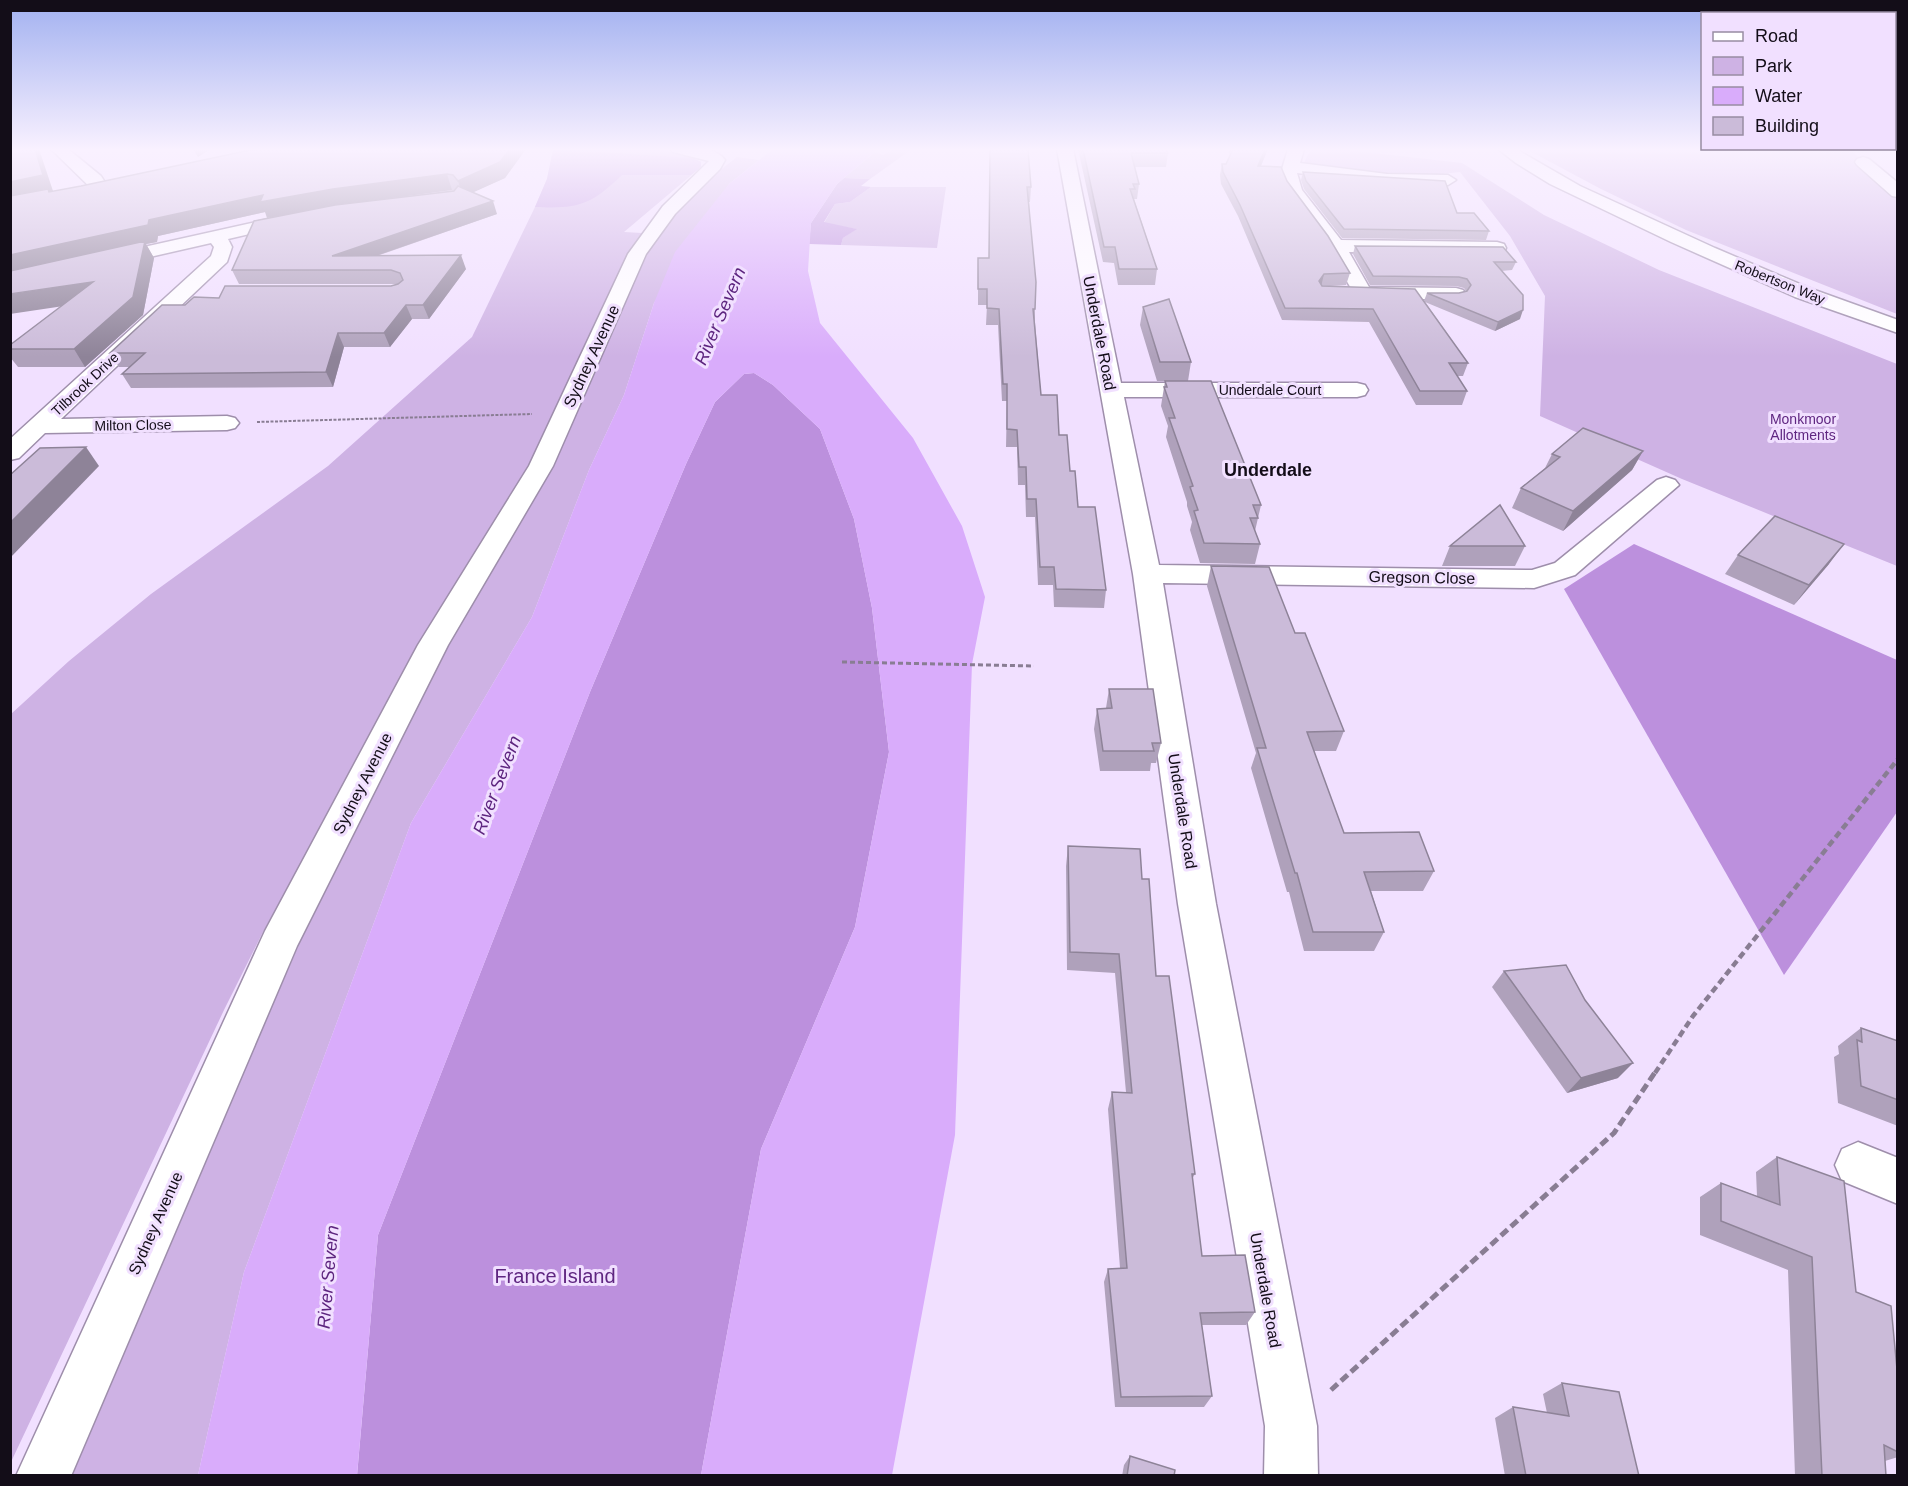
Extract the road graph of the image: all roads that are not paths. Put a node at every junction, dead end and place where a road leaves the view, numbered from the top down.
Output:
1 (296, 218) edge
2 (663, 218) edge
3 (1078, 218) edge
4 (1315, 218) edge
5 (1635, 218) edge
6 (217, 236) junction
7 (1336, 246) junction
8 (1497, 248) edge
9 (89, 265) edge
10 (184, 292) junction
11 (208, 292) dead end
12 (1340, 293) edge
13 (1363, 293) junction
14 (1456, 294) edge
15 (1898, 327) edge
16 (1110, 390) junction
17 (1357, 390) dead end
18 (40, 426) junction
19 (211, 443) dead end
20 (10, 453) edge
21 (1666, 486) dead end
22 (1147, 574) junction
23 (43, 1476) edge
24 (1291, 1476) edge

1 - 6 street
2 - 23 street, Sydney Avenue
3 - 16 street, Underdale Road
4 - 7 street
5 - 15 street, Robertson Way
6 - 9 street
6 - 10 street, Tilbrook Drive
7 - 8 street
7 - 13 street
10 - 11 street
10 - 18 street, Tilbrook Drive
12 - 13 street
13 - 14 street
16 - 17 street, Underdale Court
16 - 22 street, Underdale Road
18 - 19 street, Milton Close
18 - 20 street, Tilbrook Drive
21 - 22 street, Gregson Close
22 - 24 street, Underdale Road

